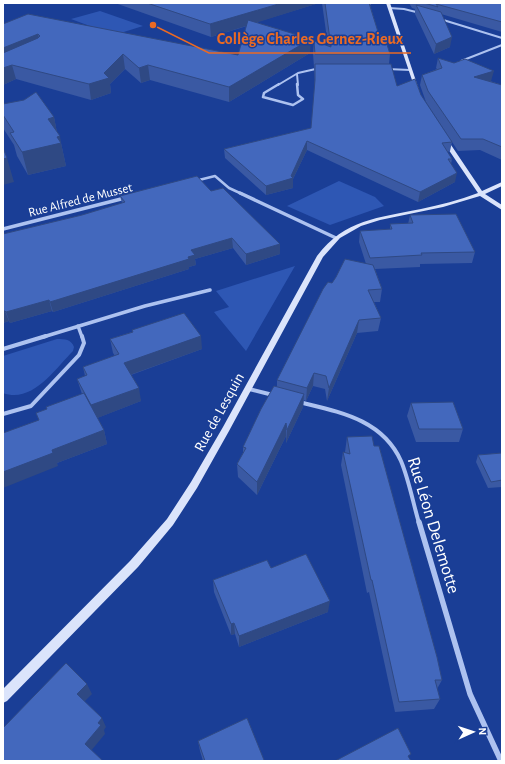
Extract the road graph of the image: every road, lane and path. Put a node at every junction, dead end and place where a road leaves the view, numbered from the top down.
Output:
1 (389, 5) edge
2 (423, 14) edge
3 (438, 19) edge
4 (502, 38) edge
5 (502, 45) edge
6 (459, 62) edge
7 (324, 68) edge
8 (383, 69) edge
9 (410, 70) junction
10 (297, 74) junction
11 (420, 96) edge
12 (444, 138) edge
13 (190, 182) edge
14 (502, 184) edge
15 (481, 194) junction
16 (130, 197) edge
17 (502, 208) edge
18 (3, 229) edge
19 (336, 238) junction
20 (210, 290) dead end
21 (78, 326) junction
22 (3, 349) edge
23 (249, 389) junction
24 (279, 397) edge
25 (294, 401) edge
26 (3, 414) edge
27 (3, 697) edge
28 (501, 761) edge

1 - 2 street
1 - 9 street
3 - 4 street
5 - 6 street
7 - 10 street
8 - 9 street
9 - 11 street
10 - 10 street
12 - 15 street
13 - 19 street
14 - 15 street, Rue de Lesquin
15 - 17 street
15 - 19 street, Rue de Lesquin
16 - 18 street, Rue Alfred de Musset
19 - 23 street, Rue de Lesquin
20 - 21 street
21 - 22 street
21 - 26 street
23 - 24 street
23 - 27 street, Rue de Lesquin
25 - 28 street, Rue Léon Delemotte

